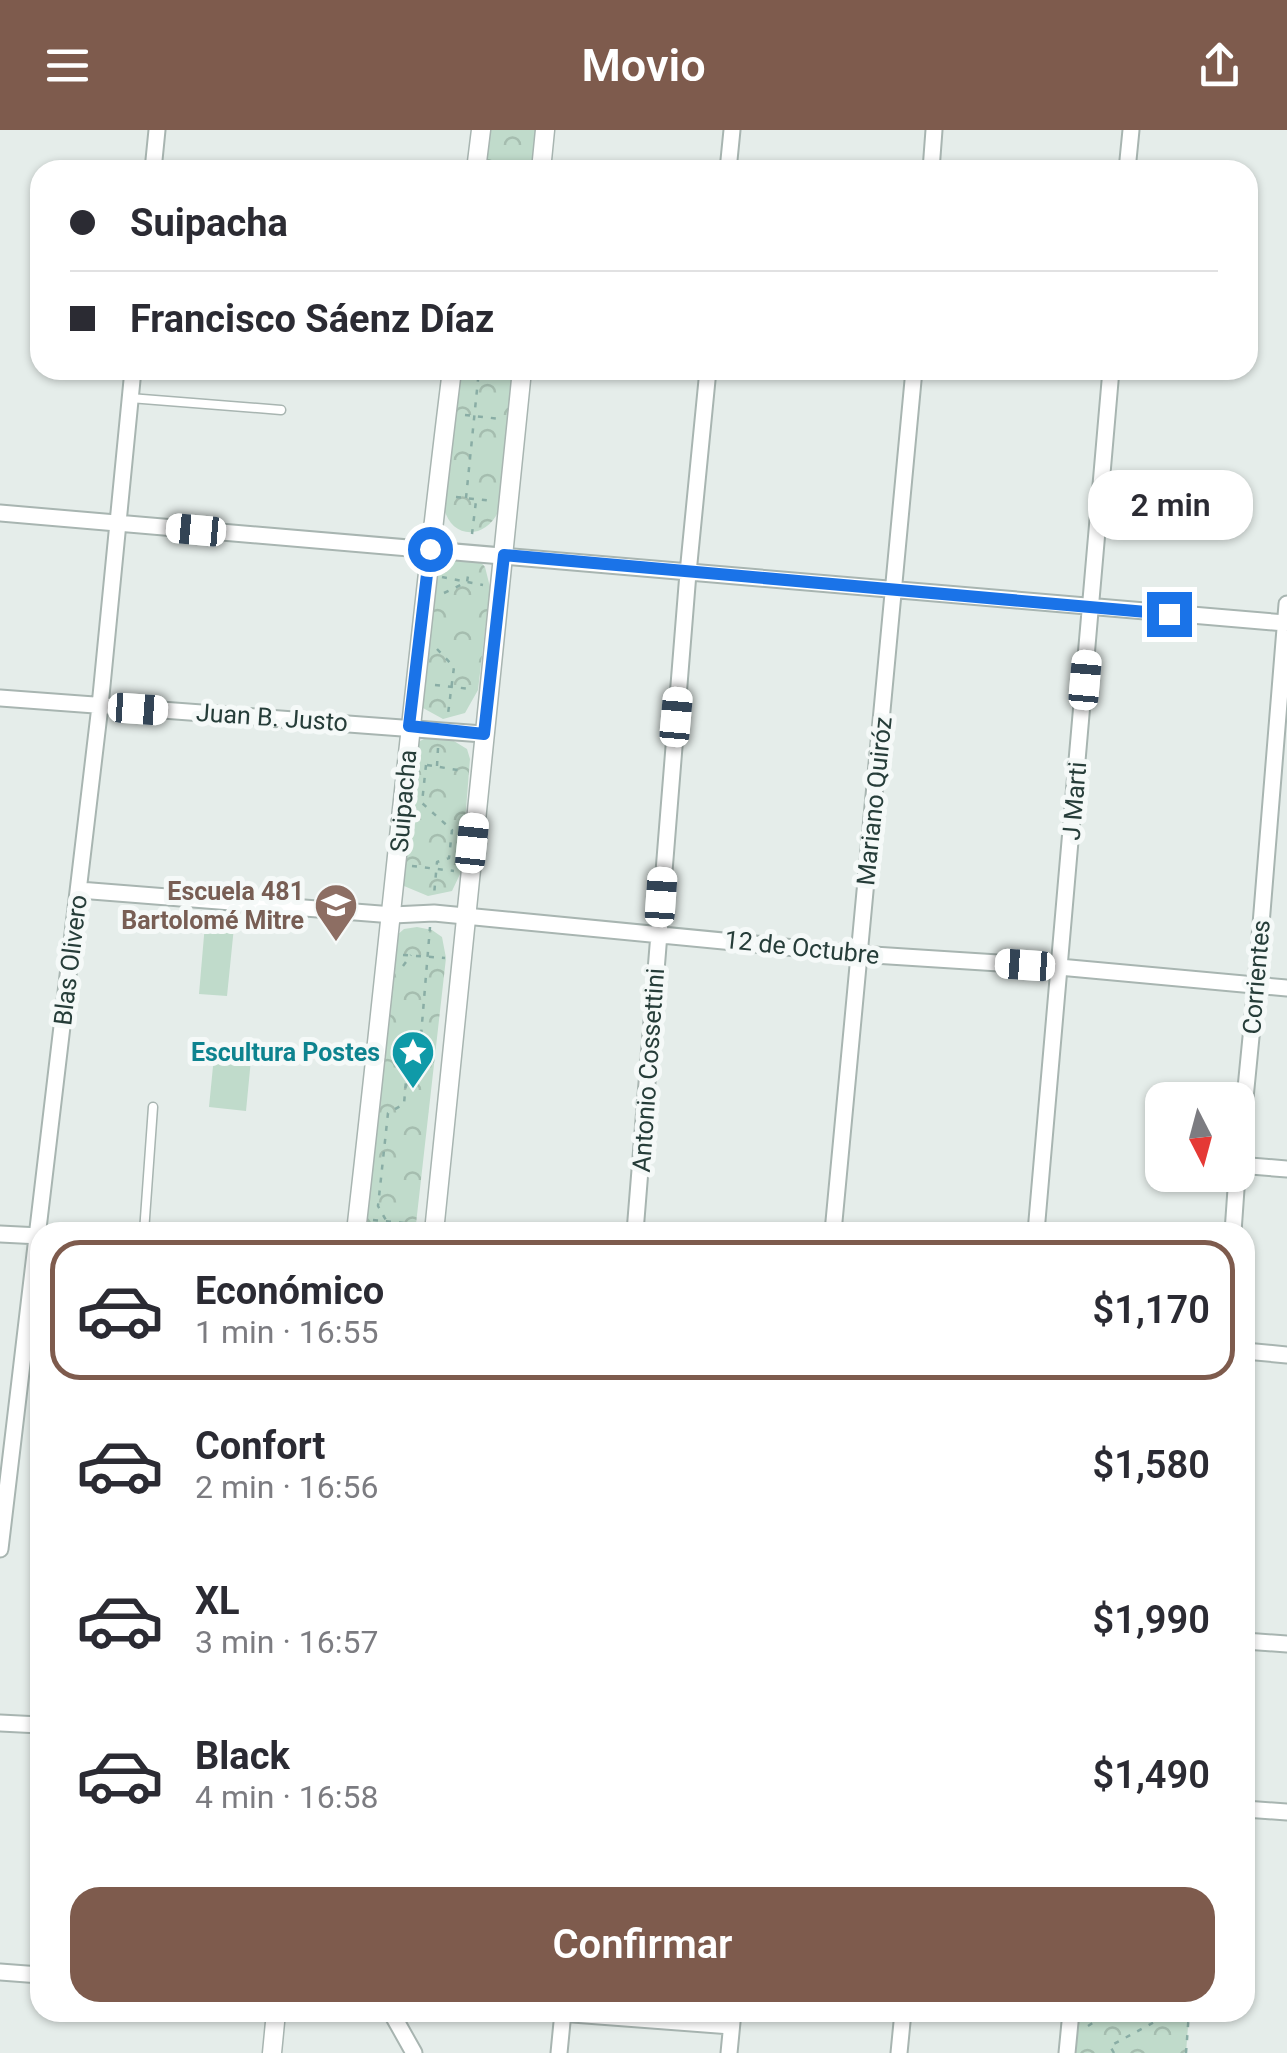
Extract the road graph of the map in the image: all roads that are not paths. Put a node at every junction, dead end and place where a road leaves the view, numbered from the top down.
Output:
1 (158, 130) edge
2 (481, 130) edge
3 (545, 130) edge
4 (732, 130) edge
5 (934, 130) edge
6 (1131, 130) edge
7 (155, 160) edge
8 (477, 160) edge
9 (542, 160) edge
10 (729, 160) edge
11 (932, 160) edge
12 (1129, 160) edge
13 (132, 380) edge
14 (451, 380) edge
15 (521, 380) edge
16 (707, 380) edge
17 (913, 380) edge
18 (1110, 380) edge
19 (130, 398) junction
20 (281, 410) dead end
21 (0, 513) edge
22 (118, 523) junction
23 (430, 549) junction
24 (504, 555) junction
25 (688, 573) junction
26 (895, 591) junction
27 (1287, 604) edge
28 (1092, 608) junction
29 (1285, 623) edge
30 (0, 698) edge
31 (100, 706) junction
32 (409, 726) junction
33 (484, 734) junction
34 (79, 890) junction
35 (393, 915) junction
36 (465, 916) junction
37 (658, 933) junction
38 (858, 954) junction
39 (1058, 967) junction
40 (1256, 986) junction
41 (1287, 988) edge
42 (1247, 1082) edge
43 (153, 1106) dead end
44 (1255, 1170) edge
45 (1287, 1170) edge
46 (1236, 1192) edge
47 (39, 1222) edge
48 (145, 1222) edge
49 (359, 1222) edge
50 (426, 1222) edge
51 (636, 1222) edge
52 (834, 1222) edge
53 (1037, 1222) edge
54 (1234, 1222) edge
55 (0, 1234) edge
56 (30, 1236) edge
57 (30, 1295) edge
58 (1255, 1352) edge
59 (1287, 1355) edge
60 (0, 1548) edge
61 (1255, 1641) edge
62 (1287, 1644) edge
63 (0, 1723) edge
64 (30, 1725) edge
65 (1255, 1810) edge
66 (1287, 1812) edge
67 (0, 1972) edge
68 (30, 1974) edge
69 (275, 2022) edge
70 (397, 2022) edge
71 (557, 2022) edge
72 (732, 2022) edge
73 (902, 2022) edge
74 (1069, 2022) edge
75 (272, 2053) edge
76 (414, 2053) edge
77 (559, 2053) edge
78 (729, 2053) edge
79 (899, 2053) edge
80 (1067, 2053) edge

1 - 7 street
2 - 8 street
3 - 9 street
4 - 10 street
5 - 11 street
6 - 12 street
13 - 19 street, Blas Olivero
14 - 23 street, Suipacha
15 - 24 street
16 - 25 street, Antonio Cossettini
17 - 26 street, Mariano Quiróz
18 - 28 street, J Marti
19 - 20 lane
19 - 22 street, Blas Olivero
21 - 22 street
22 - 23 street
22 - 31 street, Blas Olivero
23 - 24 street
23 - 32 street, Suipacha
24 - 25 street
24 - 33 street
25 - 26 street
25 - 37 street, Antonio Cossettini
26 - 28 street
26 - 38 street, Mariano Quiróz
27 - 29 street, Corrientes
28 - 29 street
28 - 39 street, J Marti
29 - 40 street, Corrientes
30 - 31 street, Juan B. Justo
31 - 32 street, Juan B. Justo
31 - 34 street, Blas Olivero
32 - 33 street, Juan B. Justo
32 - 35 street, Suipacha
33 - 36 street
34 - 35 street, 12 de Octubre
34 - 47 street, Blas Olivero
35 - 36 street, 12 de Octubre
35 - 49 street, Suipacha
36 - 37 street, 12 de Octubre
36 - 50 street
37 - 38 street, 12 de Octubre
37 - 51 street, Antonio Cossettini
38 - 39 street, 12 de Octubre
38 - 52 street, Mariano Quiróz
39 - 40 street, 12 de Octubre
39 - 53 street, J Marti
40 - 41 street, 12 de Octubre
40 - 42 street, Corrientes
43 - 48 lane
44 - 45 street
46 - 54 street, Corrientes
55 - 56 street
57 - 60 street, Blas Olivero
58 - 59 street
61 - 62 street
63 - 64 street
65 - 66 street
67 - 68 street
69 - 75 street
70 - 76 street
71 - 77 street
72 - 78 street
73 - 79 street
74 - 80 street

